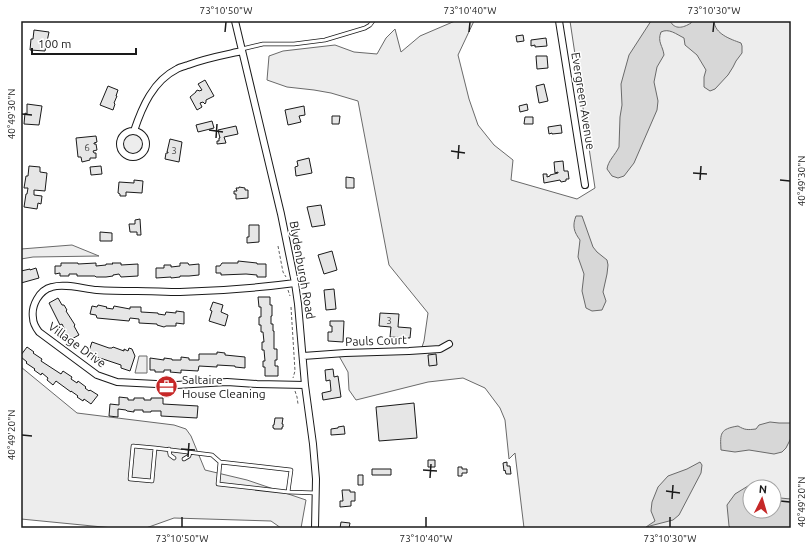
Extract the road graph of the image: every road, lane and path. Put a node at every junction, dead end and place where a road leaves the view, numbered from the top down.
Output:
1 (235, 21) edge
2 (373, 21) edge
3 (559, 21) edge
4 (242, 50) junction
5 (134, 131) junction
6 (585, 185) dead end
7 (278, 246) dead end
8 (296, 283) junction
9 (287, 284) junction
10 (290, 297) dead end
11 (291, 302) dead end
12 (449, 344) dead end
13 (303, 356) junction
14 (294, 385) junction
15 (305, 385) junction
16 (298, 404) dead end
17 (155, 448) junction
18 (169, 449) junction
19 (190, 452) junction
20 (174, 458) dead end
21 (184, 459) dead end
22 (220, 462) junction
23 (288, 492) junction
24 (316, 493) junction
25 (315, 528) edge

1 - 4 street, Blydenburgh Road
2 - 4 lane
3 - 6 street, Evergreen Avenue
4 - 5 street
4 - 8 street, Blydenburgh Road
5 - 5 street
7 - 9 path
8 - 9 street, Village Drive
8 - 13 street, Blydenburgh Road
9 - 10 path
9 - 14 street, Village Drive
11 - 14 path
12 - 13 street, Pauls Court
13 - 15 street, Blydenburgh Road
14 - 15 street, Village Drive
14 - 16 path
15 - 24 street, Blydenburgh Road
17 - 17 lane
17 - 18 lane
18 - 19 lane
18 - 20 lane
19 - 21 lane
19 - 22 lane
22 - 23 lane
22 - 23 lane
23 - 24 lane
24 - 25 street, Blydenburgh Road

